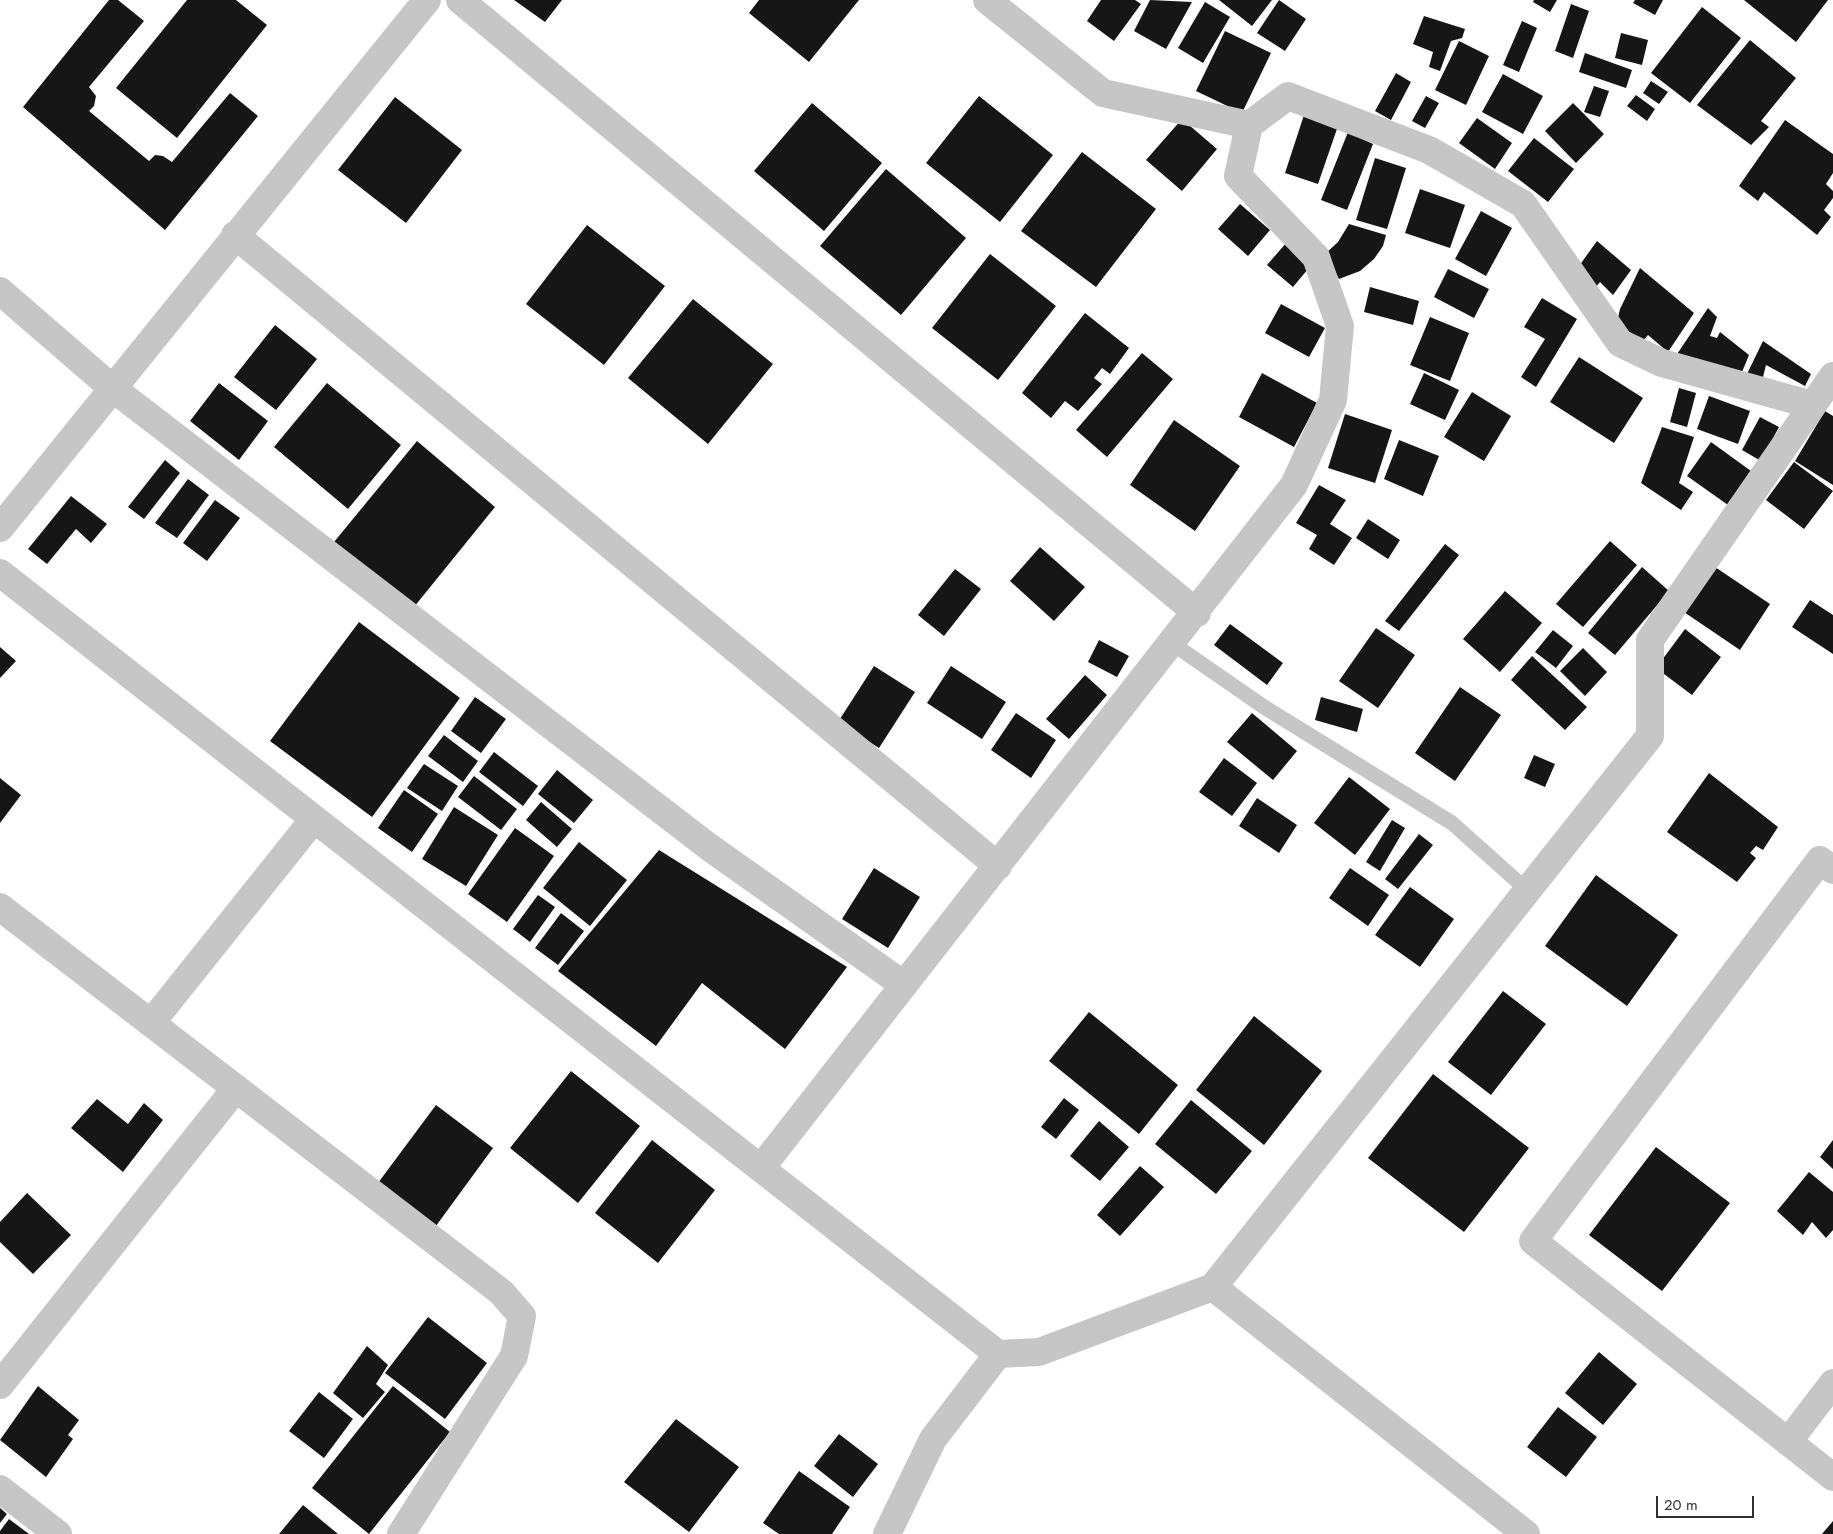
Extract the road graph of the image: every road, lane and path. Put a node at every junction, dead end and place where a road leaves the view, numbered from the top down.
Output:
1 (427, 0) edge
2 (460, 0) edge
3 (987, 0) edge
4 (1249, 125) junction
5 (235, 235) junction
6 (0, 291) edge
7 (1833, 376) edge
8 (112, 387) junction
9 (1812, 405) junction
10 (0, 528) edge
11 (0, 573) edge
12 (1197, 612) junction
13 (1172, 644) junction
14 (314, 819) junction
15 (998, 866) junction
16 (1833, 870) edge
17 (1528, 890) junction
18 (0, 907) edge
19 (904, 985) junction
20 (151, 1023) junction
21 (236, 1088) junction
22 (761, 1168) junction
23 (1213, 1287) junction
24 (998, 1354) junction
25 (1833, 1383) edge
26 (0, 1385) edge
27 (1788, 1442) junction
28 (1833, 1477) edge
29 (0, 1489) edge
30 (58, 1534) edge
31 (401, 1534) edge
32 (887, 1534) edge
33 (1526, 1534) edge

1 - 5 street
2 - 12 street
3 - 4 street
4 - 9 street
4 - 12 street
5 - 8 street
5 - 15 street
6 - 8 street
7 - 9 street
8 - 10 street
8 - 19 street
9 - 17 street
11 - 14 street
12 - 13 street
13 - 15 street
13 - 17 lane
14 - 20 street
14 - 22 street
15 - 19 street
16 - 27 street
17 - 23 street
18 - 20 street
19 - 22 street
20 - 21 street
21 - 26 street
21 - 31 street
22 - 24 street
23 - 24 street
23 - 33 street
24 - 32 street
25 - 27 street
27 - 28 street
29 - 30 street

